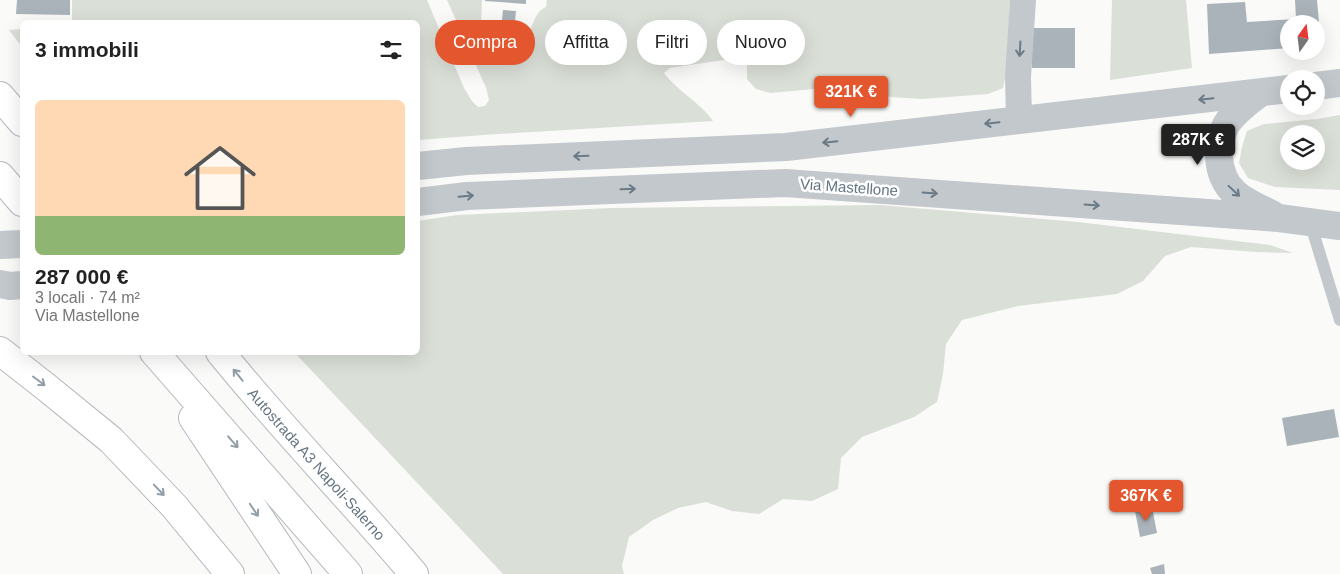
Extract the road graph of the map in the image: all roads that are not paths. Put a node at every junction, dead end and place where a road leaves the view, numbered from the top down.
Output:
1 (1022, 0) edge
2 (1340, 83) edge
3 (1325, 85) edge
4 (1280, 90) edge
5 (1260, 93) junction
6 (0, 96) edge
7 (20, 120) edge
8 (1020, 120) junction
9 (786, 147) junction
10 (420, 166) edge
11 (785, 183) junction
12 (420, 202) edge
13 (1280, 218) junction
14 (1310, 222) junction
15 (1340, 226) edge
16 (20, 244) edge
17 (0, 245) edge
18 (0, 284) edge
19 (20, 285) edge
20 (1340, 320) edge
21 (0, 351) edge
22 (152, 355) edge
23 (157, 355) edge
24 (222, 355) edge
25 (376, 529) junction
26 (230, 574) edge
27 (297, 574) edge
28 (348, 574) edge
29 (414, 574) edge
30 (428, 574) edge

1 -> 8 street
2 - 3 street
4 - 5 street
5 -> 8 street
5 -> 13 street, Via Mastellone
6 - 7 highway
8 -> 9 street
9 -> 10 street
9 - 11 street
12 -> 11 street, Via Mastellone
11 -> 13 street, Via Mastellone
13 - 14 street, Via Mastellone
14 - 15 street, Via Mastellone
14 - 20 lane
16 - 17 street
18 - 19 street
21 -> 26 highway
22 -> 27 highway
23 -> 28 highway
25 -> 24 highway, Autostrada A3 Napoli-Salerno
25 - 29 highway, Autostrada A3 Napoli-Salerno
25 - 30 highway

